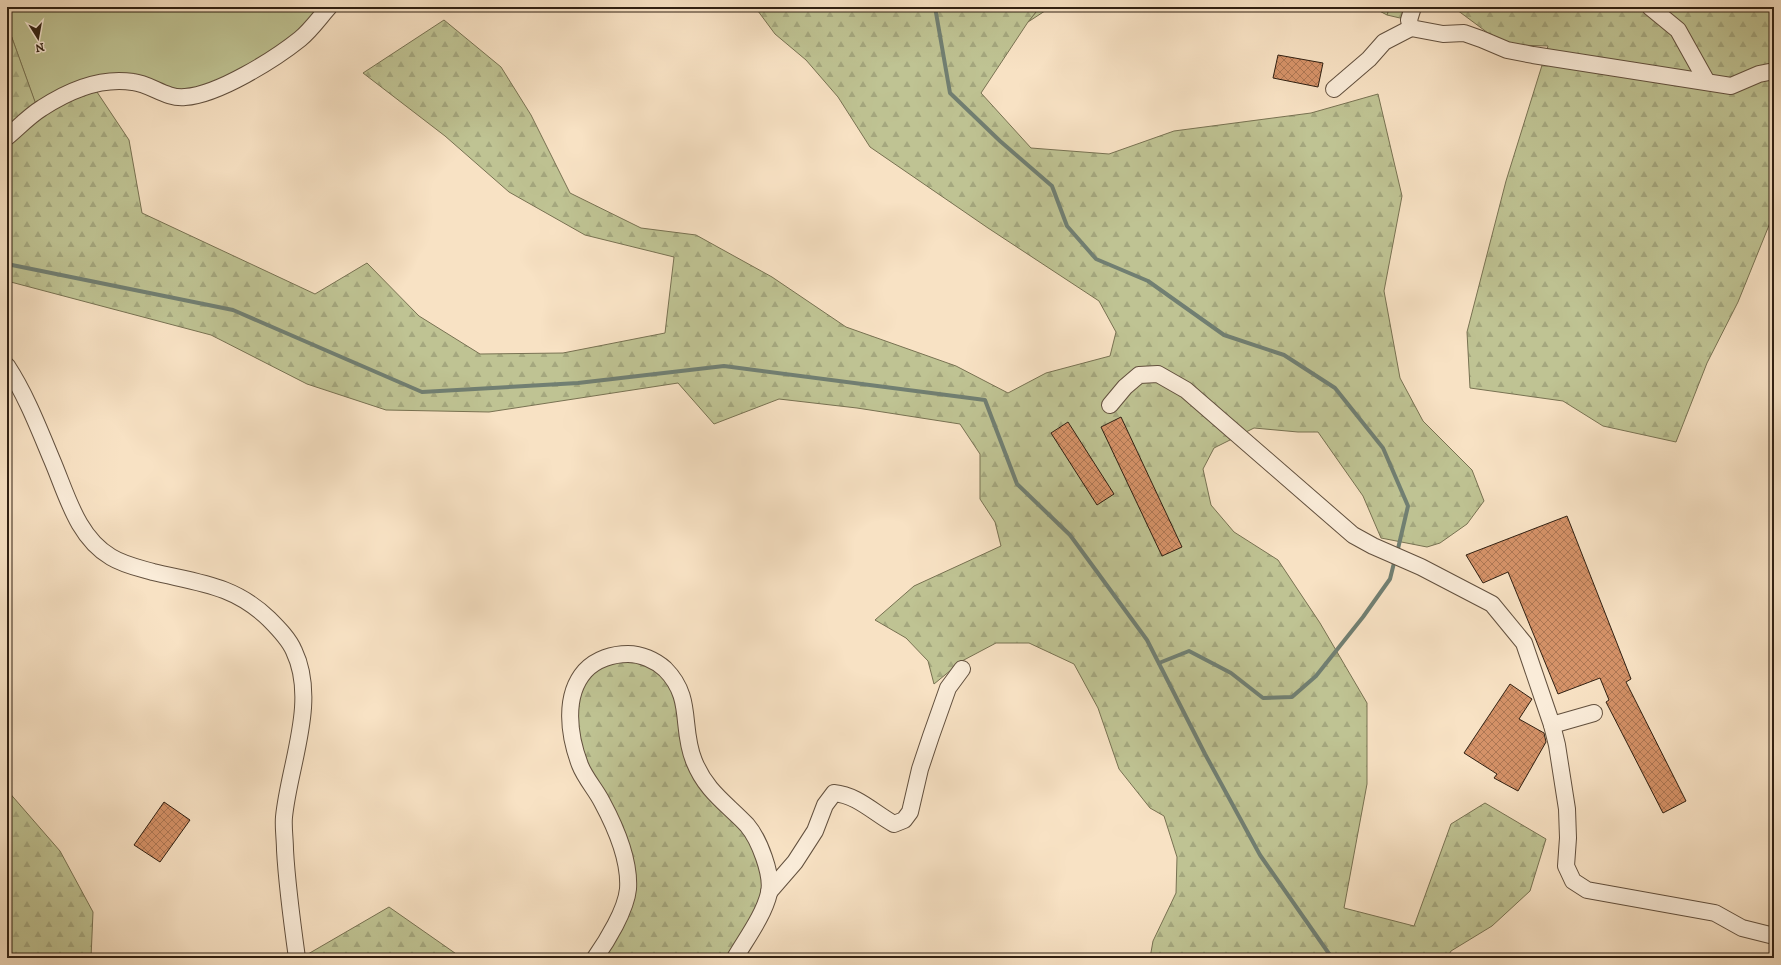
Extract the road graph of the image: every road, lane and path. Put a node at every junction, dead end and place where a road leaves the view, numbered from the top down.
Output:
1 (329, 7) edge
2 (1413, 7) edge
3 (1650, 7) edge
4 (1411, 28) junction
5 (1774, 71) edge
6 (1707, 82) junction
7 (1334, 89) dead end
8 (7, 137) edge
9 (7, 366) edge
10 (1110, 405) dead end
11 (962, 669) dead end
12 (1594, 713) dead end
13 (1552, 725) junction
14 (769, 892) junction
15 (1774, 936) edge
16 (297, 958) edge
17 (595, 958) edge
18 (735, 958) edge

1 - 8 street
2 - 4 street
3 - 6 street
4 - 6 street
4 - 7 street
5 - 6 street
9 - 16 street
10 - 13 street
11 - 14 street
12 - 13 street
13 - 15 street
14 - 17 street
14 - 18 street

